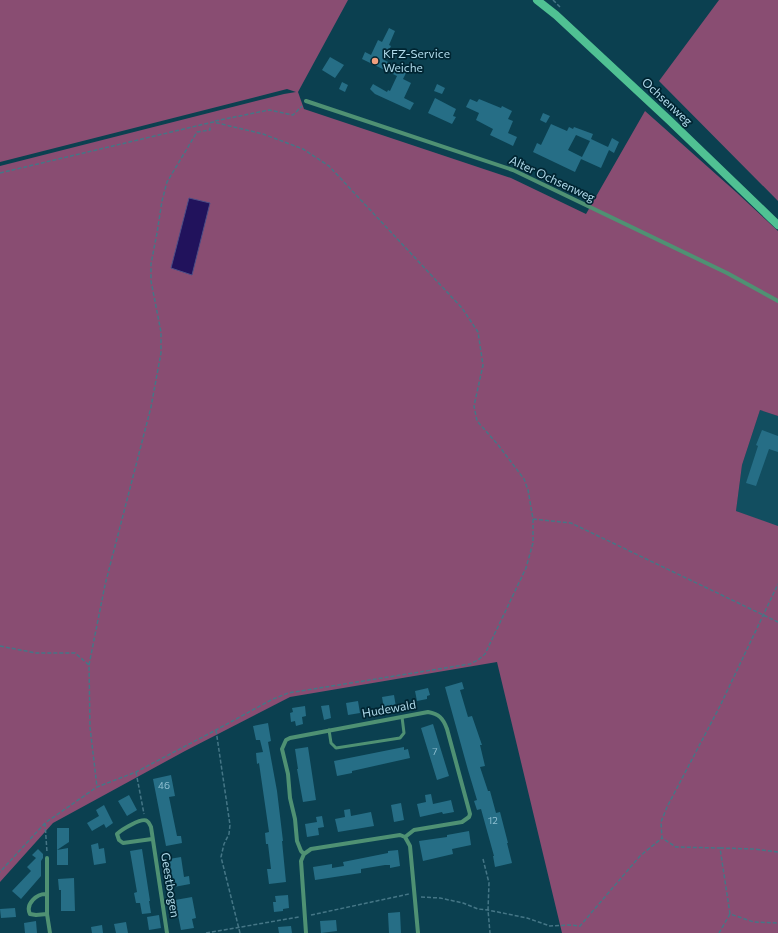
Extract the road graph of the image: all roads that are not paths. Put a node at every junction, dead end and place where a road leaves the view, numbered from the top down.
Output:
1 (537, 0) edge
2 (306, 101) road end
3 (778, 225) edge
4 (778, 301) edge
5 (402, 717) junction
6 (329, 730) junction
7 (406, 837) junction
8 (152, 839) junction
9 (304, 854) junction
10 (47, 858) road end
11 (47, 894) junction
12 (47, 914) junction
13 (50, 933) edge
14 (167, 933) edge
15 (306, 933) edge
16 (418, 933) edge

1 - 3 main road, Ochsenweg
2 - 4 street, Alter Ochsenweg
5 - 6 street, Hudewald
5 - 6 lane
5 - 7 street, Hudewald
6 - 9 street, Hudewald
7 - 9 street
7 - 16 street
8 - 8 street, Geestbogen
8 - 14 street, Geestbogen
9 - 15 street
10 - 11 street
11 - 12 street
11 - 12 street
12 - 13 street

